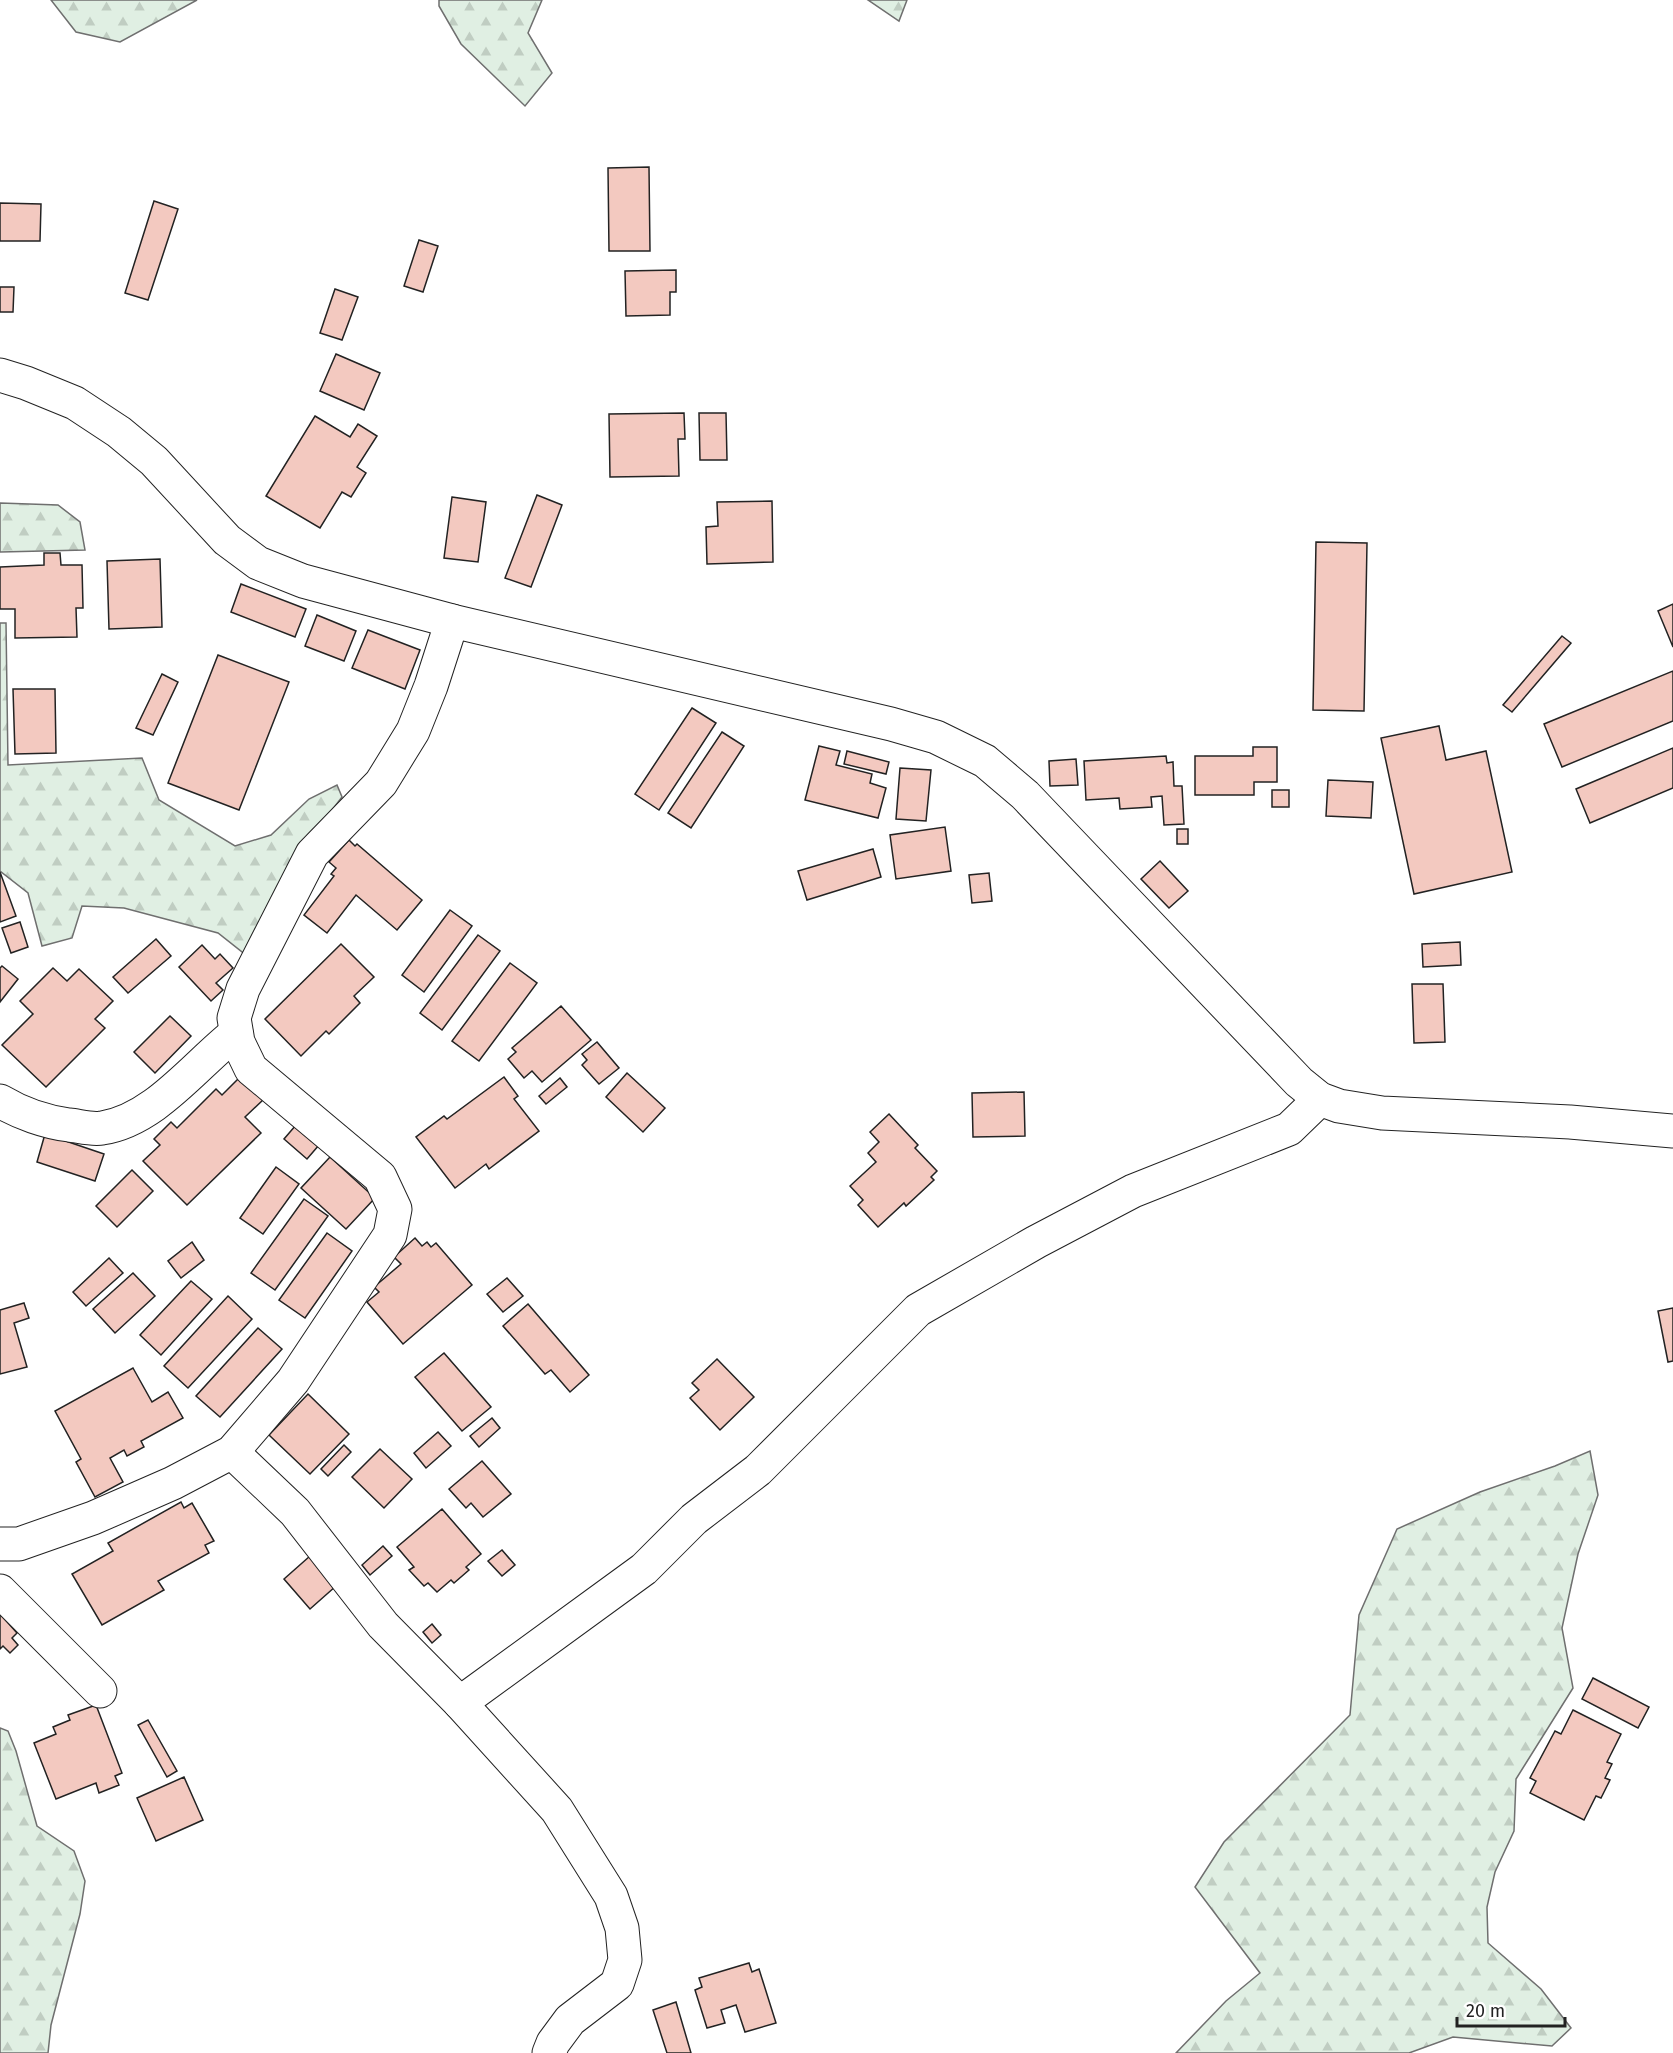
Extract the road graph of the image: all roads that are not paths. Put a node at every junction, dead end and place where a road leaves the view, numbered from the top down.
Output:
1 (0, 375) edge
2 (452, 621) junction
3 (236, 1033) junction
4 (1320, 1099) junction
5 (0, 1101) edge
6 (1673, 1131) edge
7 (232, 1452) junction
8 (0, 1544) edge
9 (0, 1591) edge
10 (100, 1691) dead end
11 (460, 1702) junction
12 (549, 2053) edge

1 - 2 street
2 - 3 street
2 - 4 street
3 - 5 street
3 - 7 street
4 - 6 street
4 - 11 street
7 - 8 street
7 - 11 street
9 - 10 street
11 - 12 street

